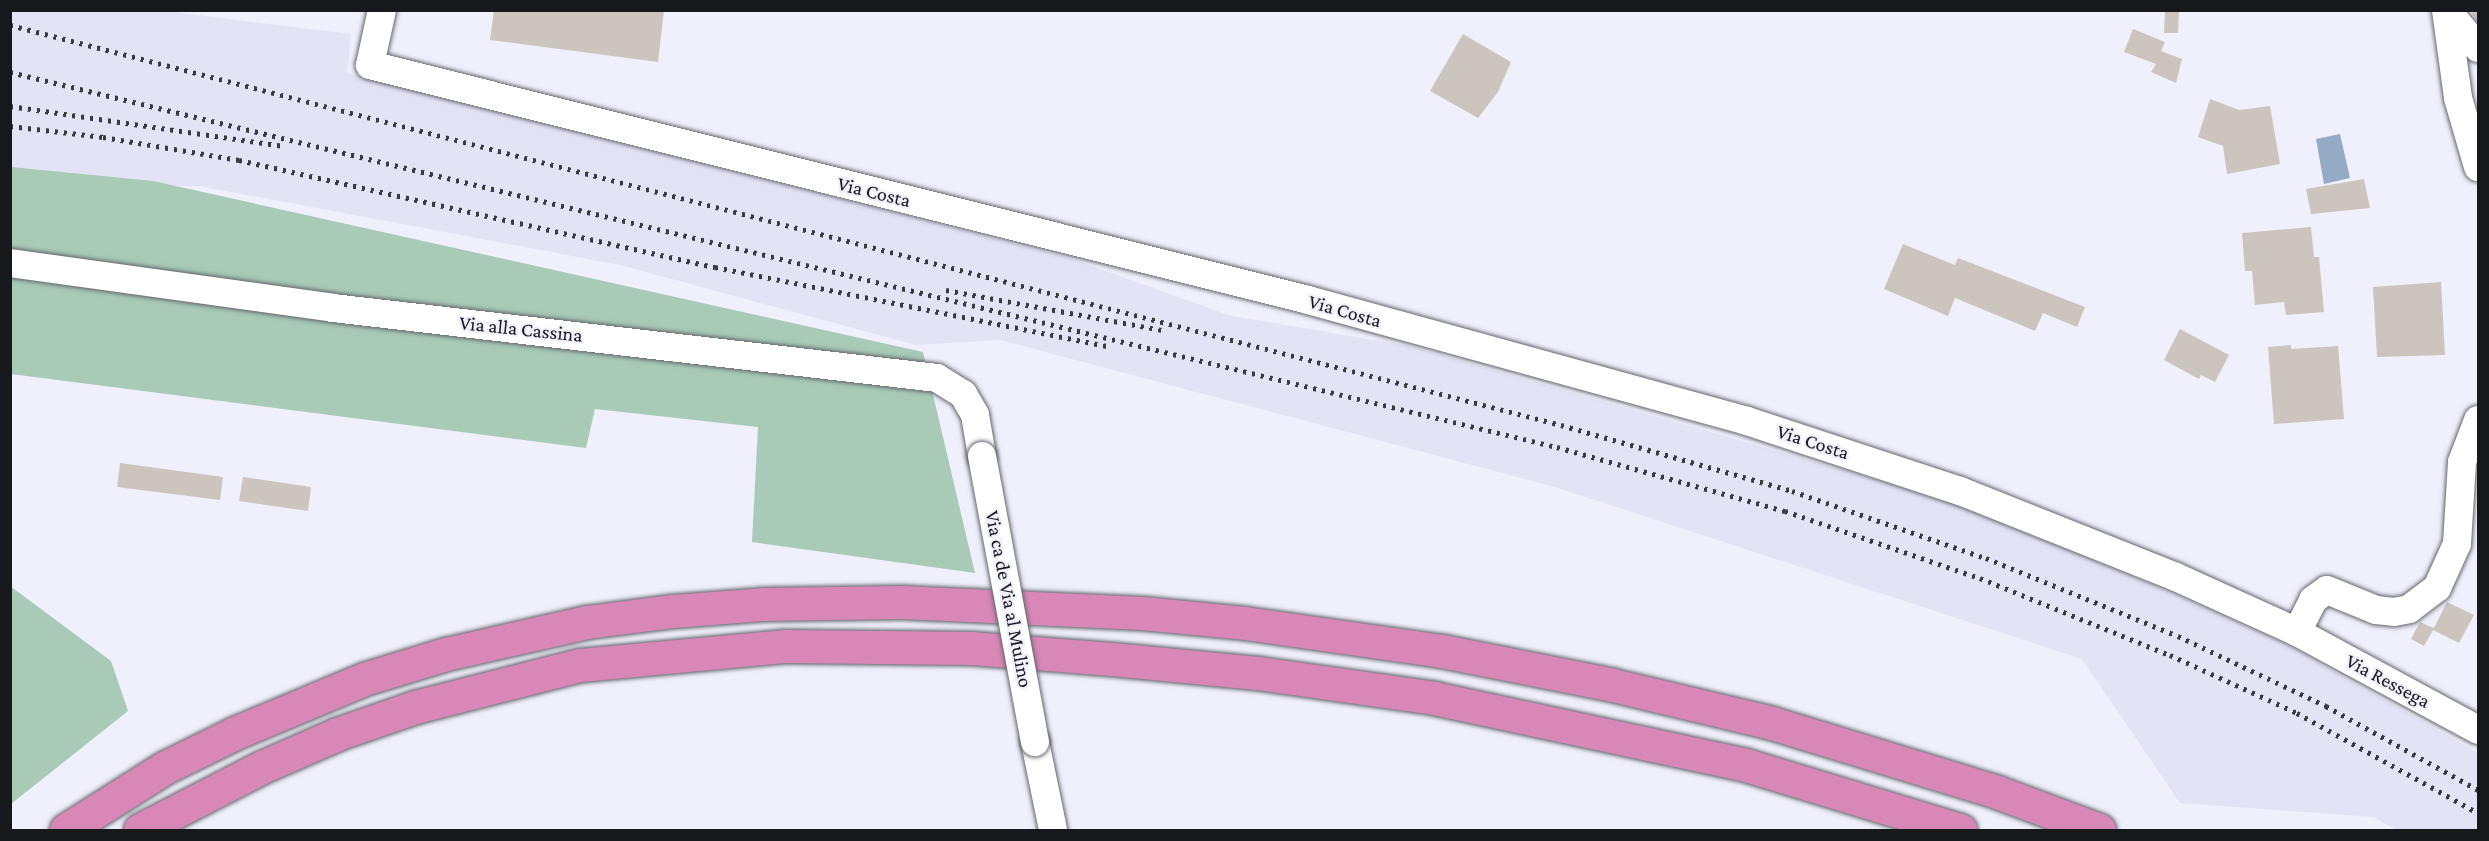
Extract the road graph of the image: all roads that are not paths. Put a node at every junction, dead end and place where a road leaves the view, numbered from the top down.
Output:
1 (382, 10) edge
2 (2447, 10) edge
3 (2478, 48) edge
4 (2478, 167) edge
5 (10, 263) edge
6 (2478, 420) edge
7 (982, 456) joint
8 (2297, 632) junction
9 (2478, 730) edge
10 (66, 831) edge
11 (140, 831) edge
12 (1053, 831) edge
13 (1960, 831) edge
14 (2099, 831) edge

1 - 8 street, Via Costa
2 - 3 street
2 - 4 street
5 - 7 street, Via alla Cassina
6 - 8 street
7 - 12 street, Via ca de Via al Mulino, bridge
8 - 9 street, Via Ressega
10 - 14 highway
11 - 13 highway

